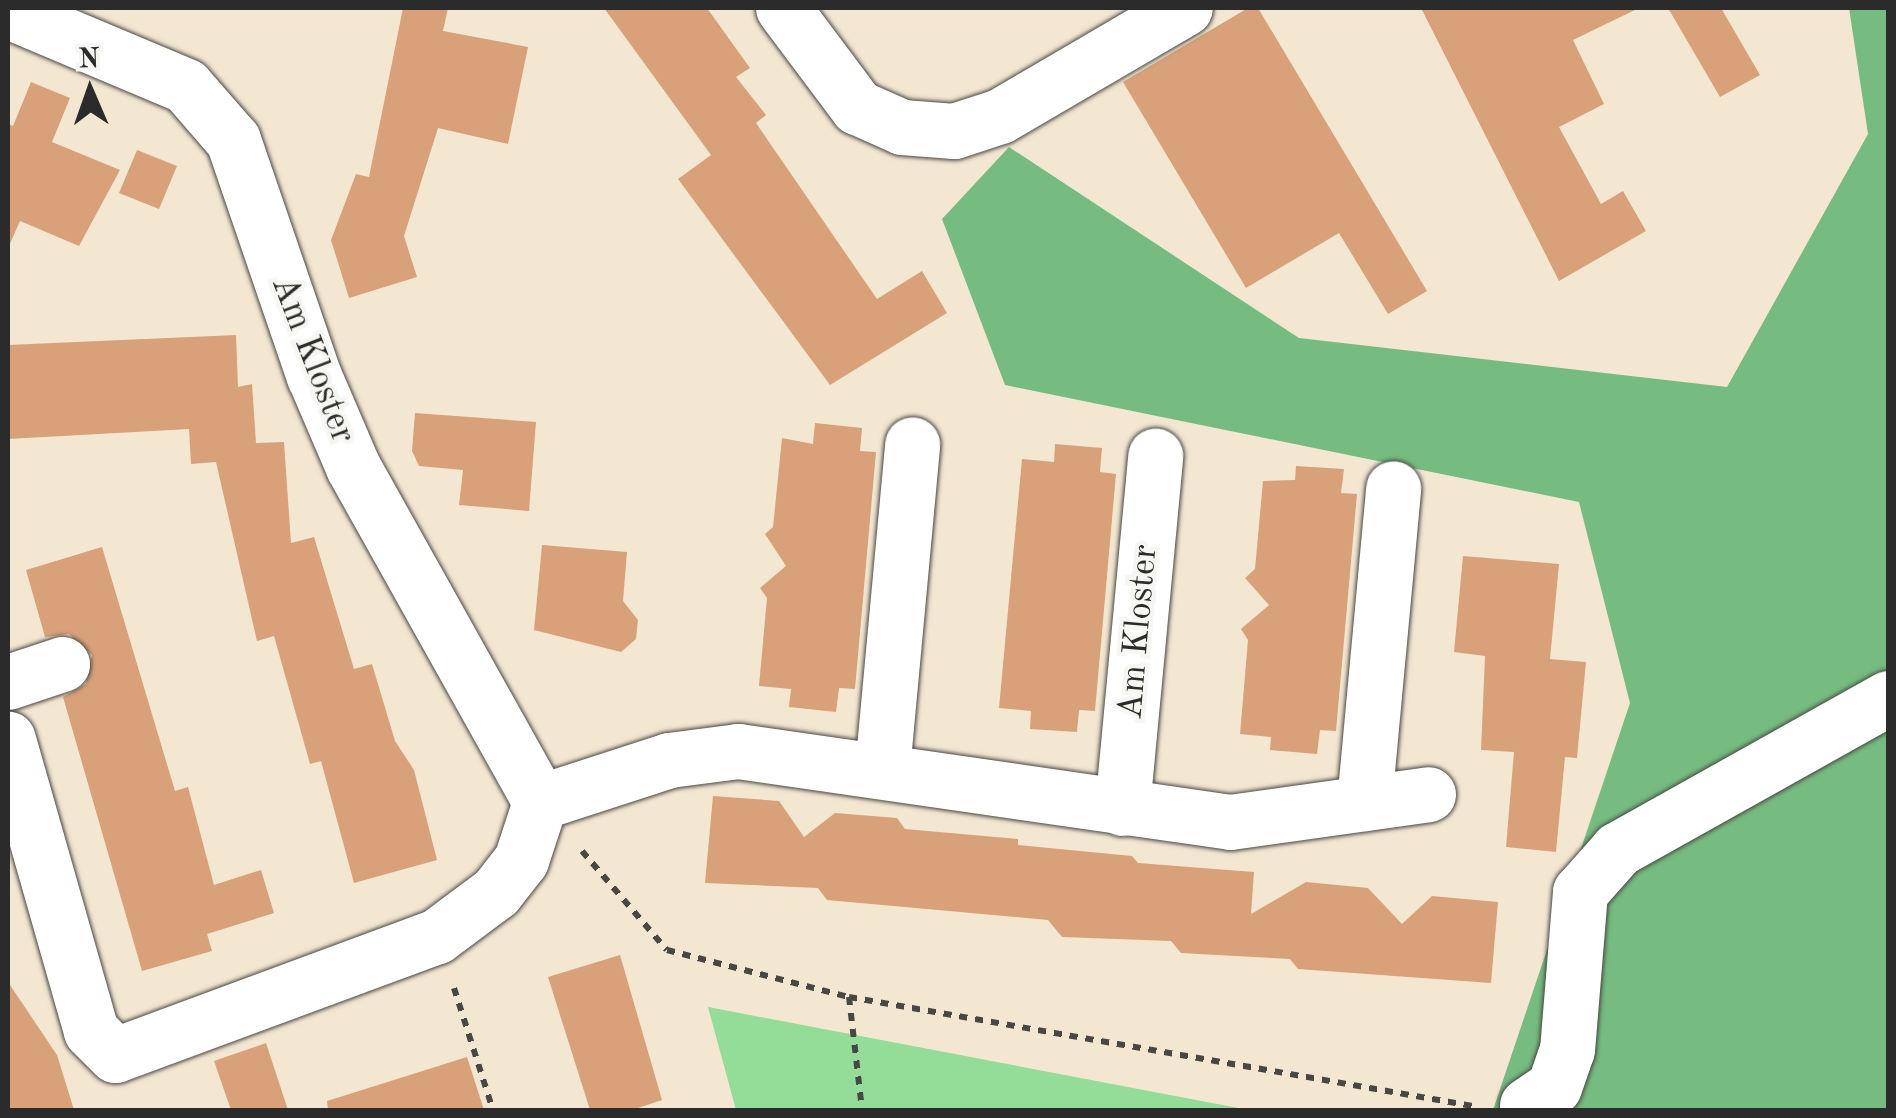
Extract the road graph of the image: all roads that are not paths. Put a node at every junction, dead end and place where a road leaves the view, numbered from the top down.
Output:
1 (784, 8) edge
2 (1186, 8) edge
3 (8, 11) edge
4 (912, 444) dead end
5 (1156, 456) dead end
6 (1392, 488) dead end
7 (62, 664) dead end
8 (8, 682) edge
9 (1888, 698) edge
10 (8, 740) edge
11 (882, 770) junction
12 (1428, 794) dead end
13 (540, 802) junction
14 (1364, 803) junction
15 (1122, 808) junction
16 (1527, 1105) road end

1 - 2 street
3 - 13 street, Am Kloster
4 - 11 street
5 - 15 street, Am Kloster
6 - 14 street
7 - 8 street
9 - 16 street
10 - 13 street
11 - 13 street
11 - 15 street
12 - 14 street
14 - 15 street

